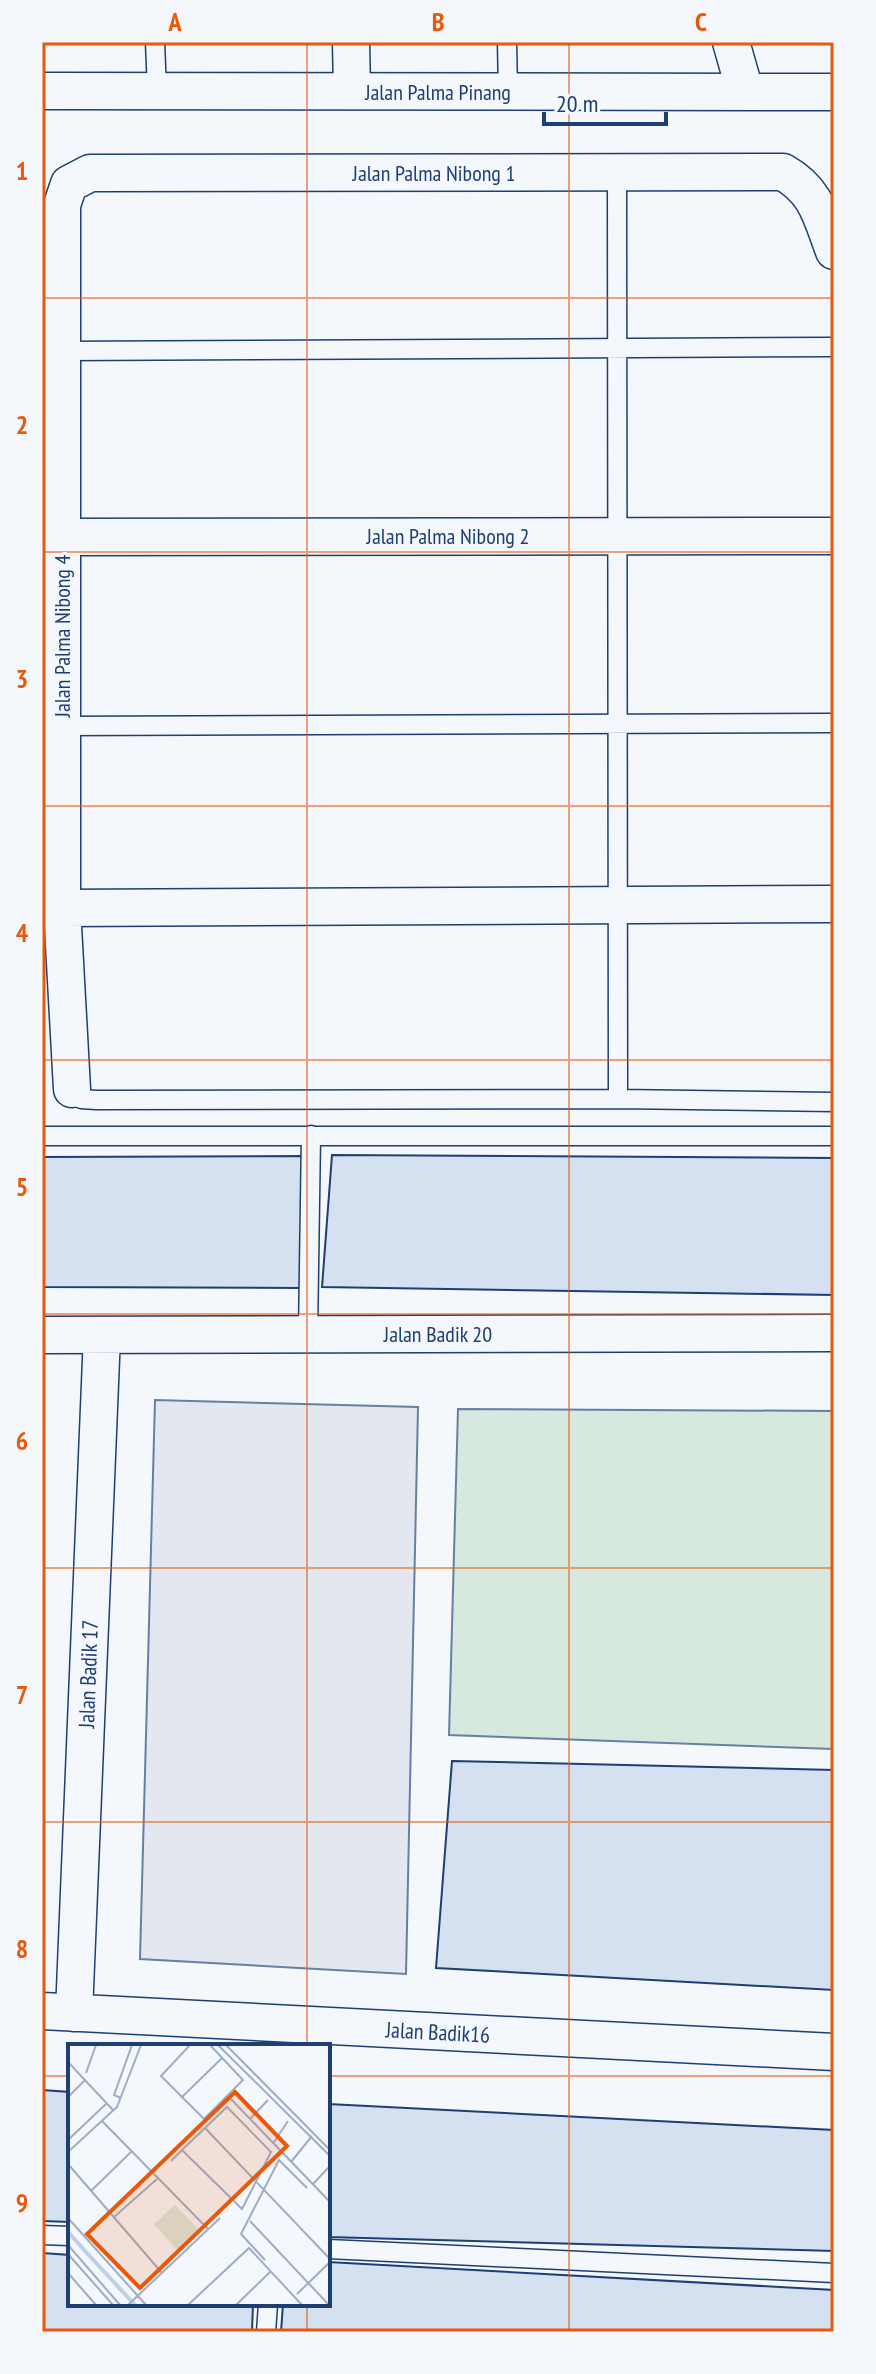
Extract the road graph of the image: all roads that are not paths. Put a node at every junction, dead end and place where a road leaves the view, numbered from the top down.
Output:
1 (155, 42) edge
2 (351, 42) edge
3 (507, 42) edge
4 (731, 42) edge
5 (42, 91) edge
6 (157, 91) junction
7 (352, 91) junction
8 (745, 91) junction
9 (508, 92) junction
10 (834, 92) edge
11 (617, 173) junction
12 (69, 184) joint
13 (834, 251) edge
14 (834, 347) edge
15 (617, 348) junction
16 (63, 351) junction
17 (618, 536) junction
18 (834, 536) edge
19 (62, 537) junction
20 (834, 723) edge
21 (618, 724) junction
22 (62, 726) junction
23 (834, 904) edge
24 (618, 905) junction
25 (52, 909) edge
26 (72, 1089) joint
27 (618, 1099) junction
28 (834, 1102) edge
29 (311, 1135) junction
30 (42, 1136) edge
31 (834, 1136) edge
32 (834, 1333) edge
33 (42, 1335) edge
34 (102, 1335) junction
35 (308, 1335) junction
36 (58, 2012) edge
37 (291, 2035) edge
38 (834, 2052) edge
39 (42, 2235) edge
40 (68, 2236) edge
41 (330, 2249) edge
42 (834, 2273) edge
43 (268, 2306) edge
44 (266, 2332) edge

1 - 6 lane
2 - 7 street
3 - 9 lane
4 - 8 street
5 - 6 street, Jalan Palma Pinang
6 - 7 street, Jalan Palma Pinang
7 - 9 street, Jalan Palma Pinang
8 - 9 street, Jalan Palma Pinang
8 - 10 street, Jalan Palma Pinang
11 - 12 street, Jalan Palma Nibong 1
11 - 13 street, Jalan Palma Nibong 1
11 - 15 lane
12 - 16 street, Jalan Palma Nibong 4
14 - 15 lane
15 - 16 lane
15 - 17 lane
16 - 19 street, Jalan Palma Nibong 4
17 - 18 street, Jalan Palma Nibong 2
17 - 19 street, Jalan Palma Nibong 2
17 - 21 lane
19 - 22 street, Jalan Palma Nibong 4
20 - 21 lane
21 - 22 lane
21 - 24 lane
22 - 25 street, Jalan Palma Nibong 4
23 - 24 street
24 - 25 street
24 - 27 lane
25 - 26 street, Jalan Palma Nibong 4
26 - 27 lane
27 - 28 lane
29 - 30 lane
29 - 31 lane
29 - 35 lane
32 - 35 street, Jalan Badik 20
33 - 34 street, Jalan Badik 20
34 - 35 street, Jalan Badik 20
34 - 36 street, Jalan Badik 17
36 - 37 street, Jalan Badik16
37 - 38 street, Jalan Badik16
39 - 40 lane
41 - 42 lane
43 - 44 lane

